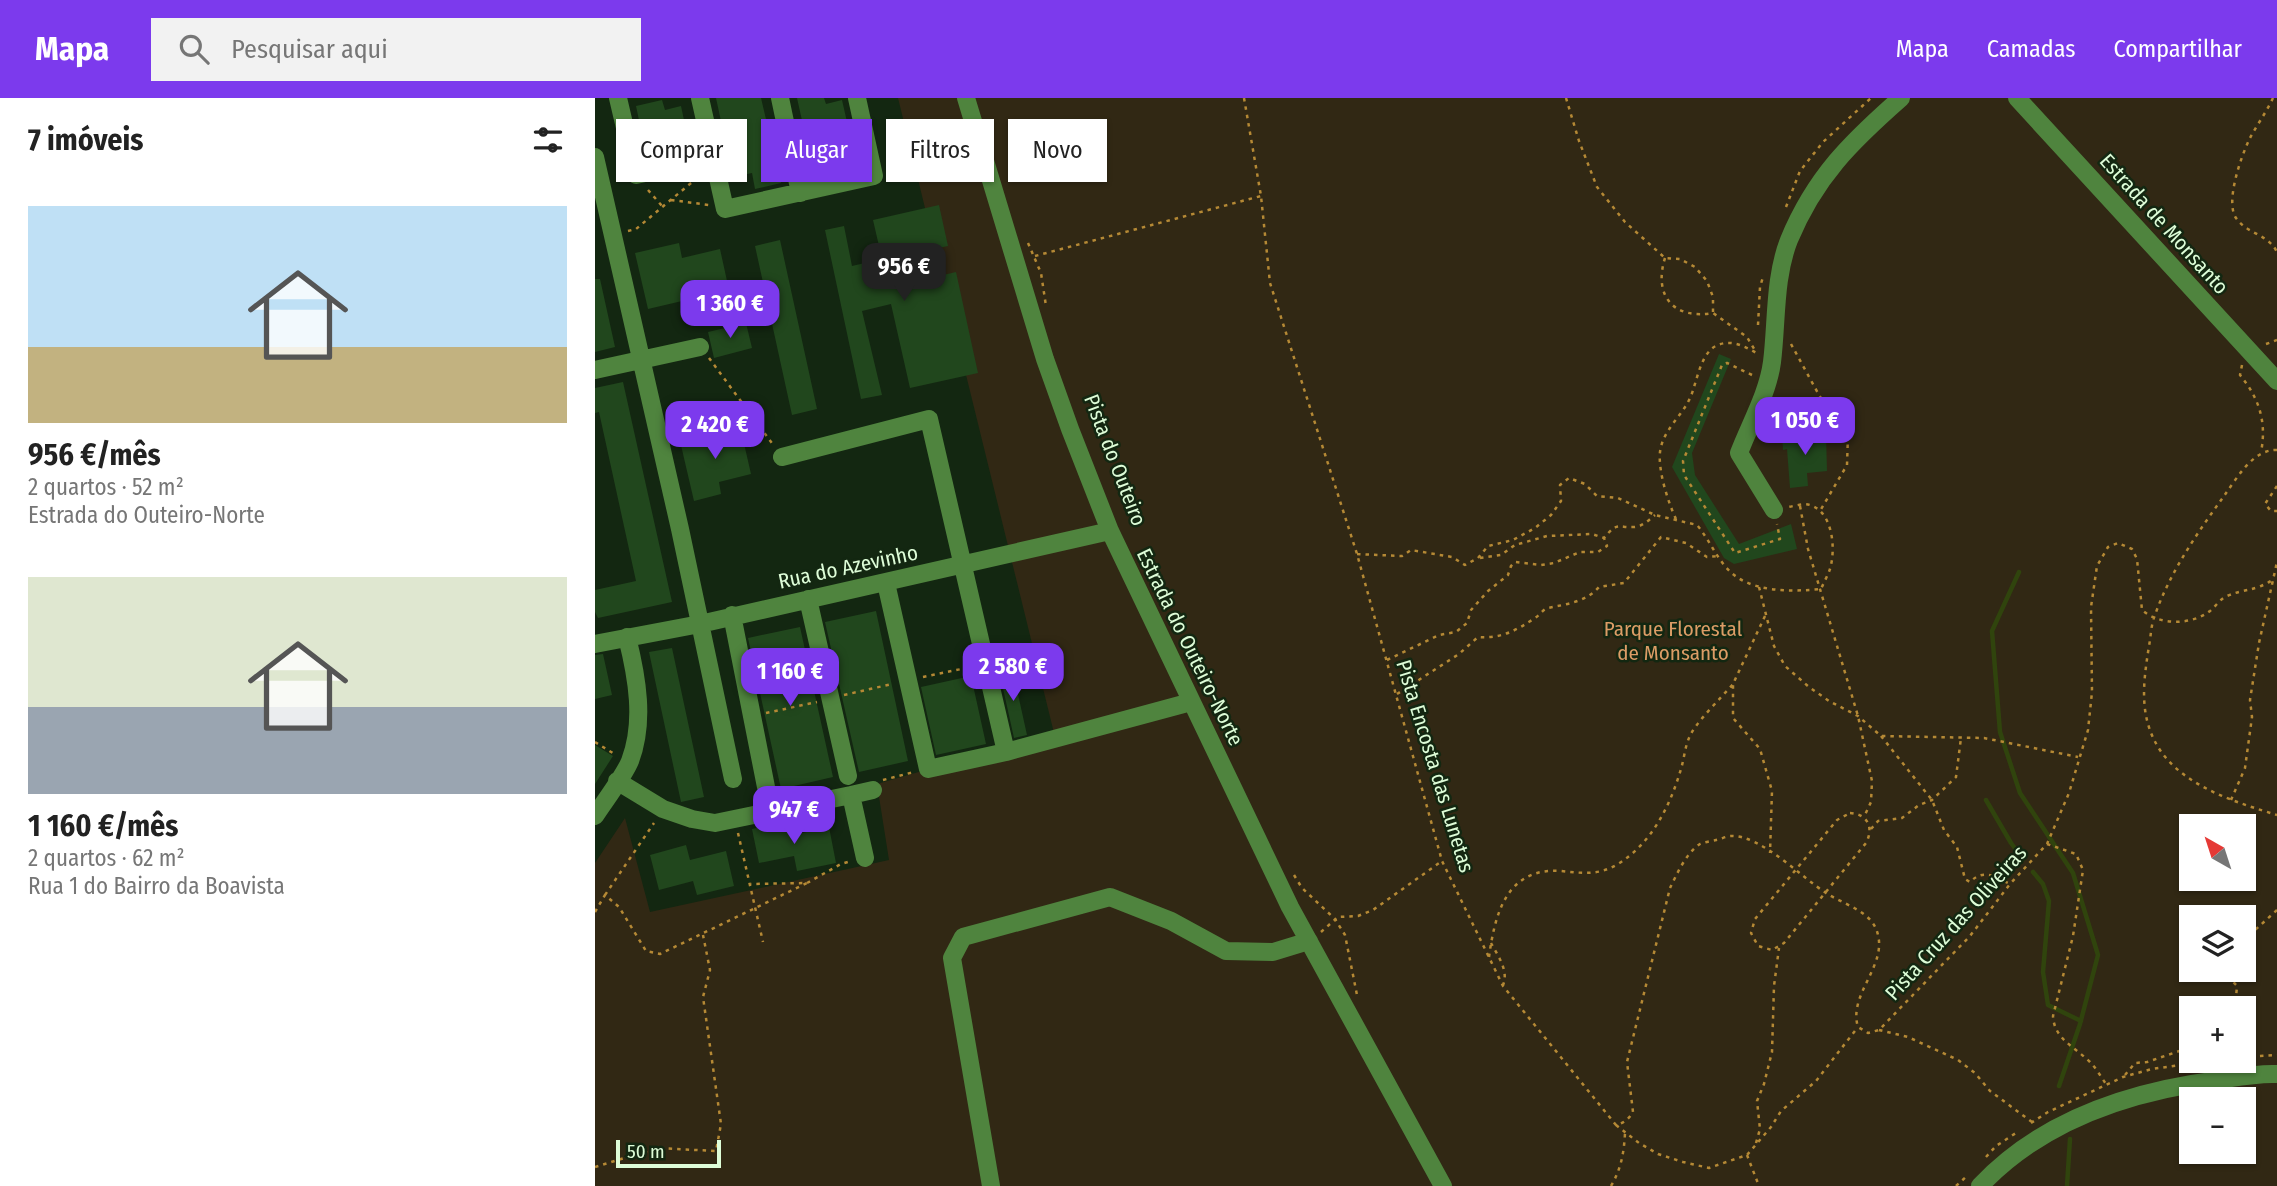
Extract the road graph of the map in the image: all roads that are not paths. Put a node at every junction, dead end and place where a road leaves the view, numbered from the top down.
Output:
1 (618, 98) edge
2 (700, 98) edge
3 (780, 98) edge
4 (857, 98) edge
5 (965, 98) edge
6 (1901, 98) edge
7 (2017, 98) edge
8 (623, 119) edge
9 (702, 119) edge
10 (595, 157) edge
11 (714, 182) edge
12 (800, 192) junction
13 (700, 347) road end
14 (641, 360) junction
15 (595, 370) edge
16 (2277, 381) edge
17 (782, 457) road end
18 (1774, 510) road end
19 (1110, 531) junction
20 (961, 565) junction
21 (886, 583) junction
22 (809, 599) junction
23 (732, 615) junction
24 (700, 624) junction
25 (627, 637) junction
26 (595, 643) edge
27 (1191, 702) junction
28 (1006, 752) junction
29 (848, 776) dead end
30 (733, 779) dead end
31 (617, 781) junction
32 (766, 787) dead end
33 (873, 790) road end
34 (851, 795) junction
35 (595, 816) edge
36 (865, 858) road end
37 (1309, 941) junction
38 (2277, 1074) edge
39 (991, 1186) edge
40 (1443, 1186) edge
41 (1980, 1186) edge

1 - 8 street
2 - 9 street
3 - 12 street
4 - 12 street
5 - 19 street, Estrada do Outeiro-Norte
6 - 18 street
7 - 16 street, Estrada de Monsanto
10 - 14 street
11 - 12 street
13 - 14 street
14 - 15 street
14 - 24 street
17 - 20 street
19 - 20 street, Rua do Azevinho
19 - 27 street, Estrada do Outeiro-Norte
20 - 21 street, Rua do Azevinho
20 - 28 street
21 - 22 street, Rua do Azevinho
21 - 28 street
22 - 23 street, Rua do Azevinho
22 - 29 street
23 - 24 street, Rua do Azevinho
23 - 32 street
24 - 25 street, Rua do Azevinho
24 - 30 street
25 - 26 street, Rua do Azevinho
25 - 31 street
27 - 28 street
27 - 37 street, Estrada do Outeiro-Norte
31 - 34 street
31 - 35 street
33 - 34 street
34 - 36 street
37 - 39 street
37 - 40 street, Estrada do Outeiro-Norte
38 - 41 street

